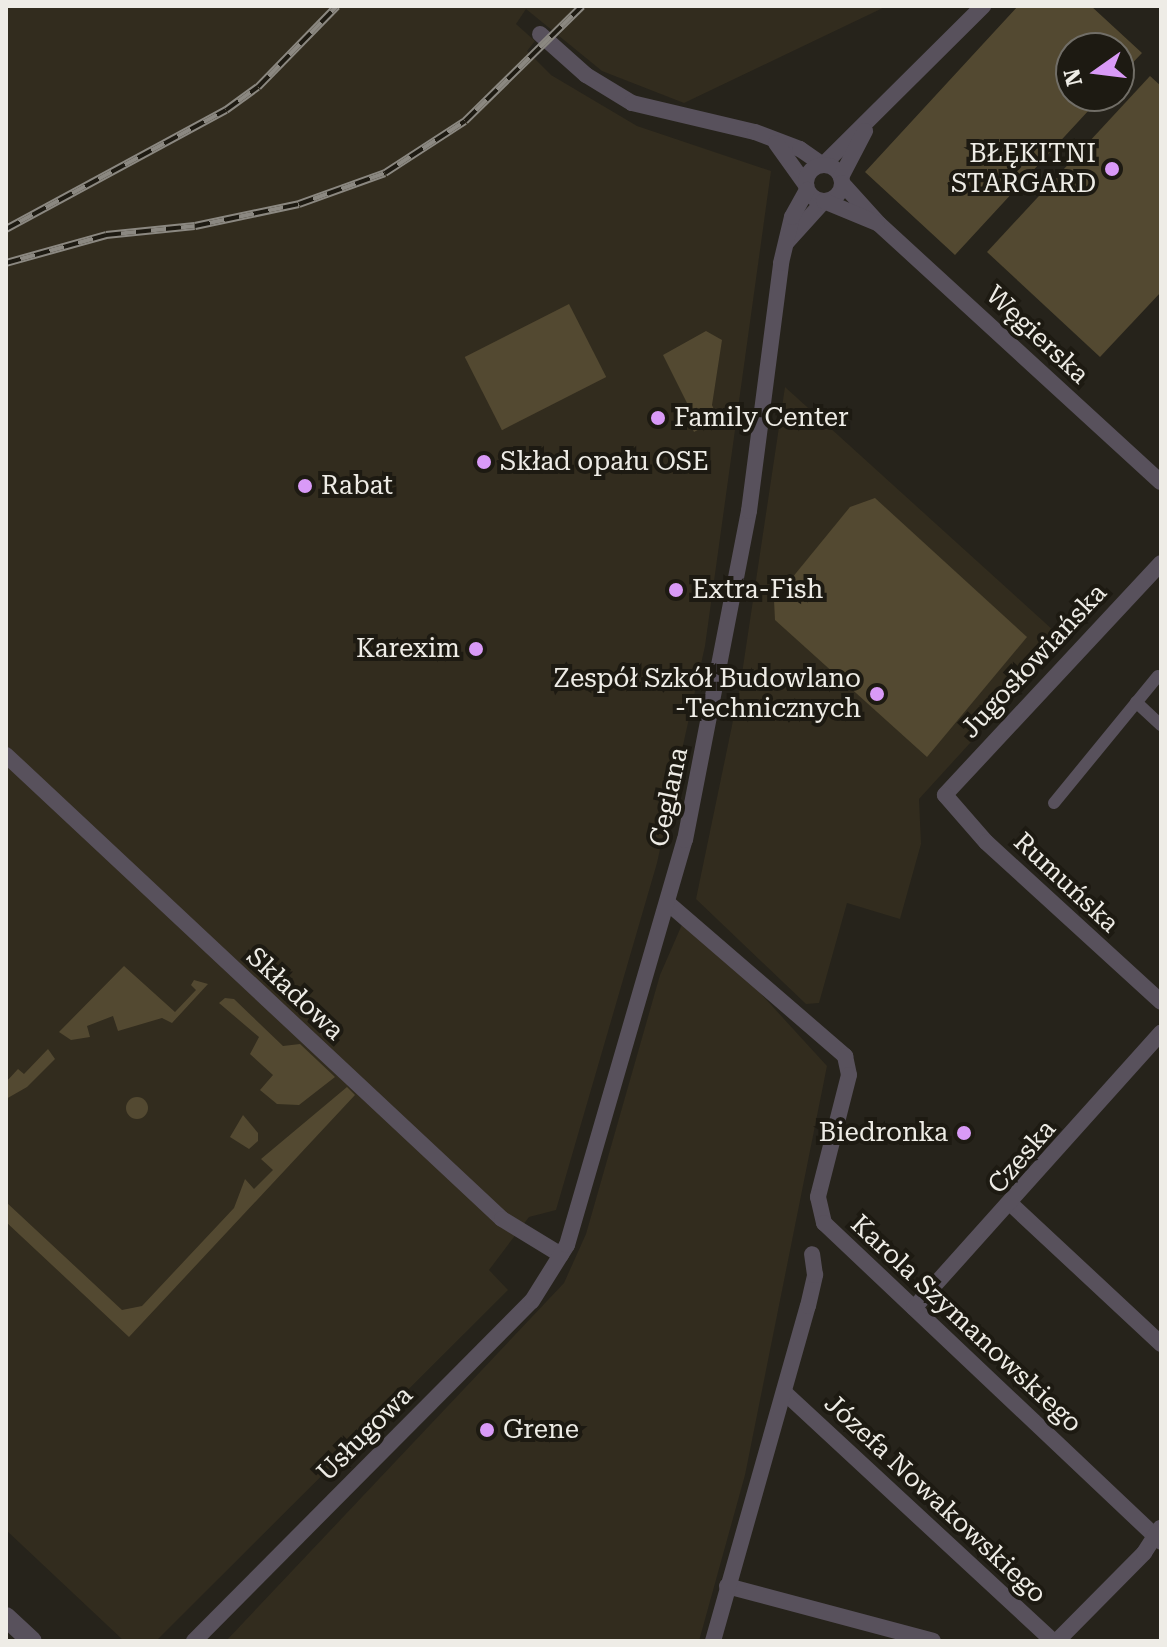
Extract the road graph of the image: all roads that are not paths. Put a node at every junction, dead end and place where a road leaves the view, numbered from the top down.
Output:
1 (983, 6) edge
2 (540, 34) dead end
3 (870, 123) junction
4 (771, 139) junction
5 (823, 165) junction
6 (842, 180) junction
7 (806, 187) junction
8 (824, 201) junction
9 (879, 224) junction
10 (787, 242) junction
11 (1161, 482) edge
12 (1161, 563) edge
13 (1158, 676) dead end
14 (1136, 702) junction
15 (1161, 725) edge
16 (6, 755) edge
17 (945, 795) joint
18 (1054, 803) dead end
19 (669, 904) junction
20 (1161, 1002) edge
21 (1161, 1033) edge
22 (1012, 1205) junction
23 (812, 1254) dead end
24 (561, 1255) junction
25 (920, 1314) junction
26 (1161, 1344) edge
27 (784, 1392) junction
28 (1159, 1535) edge
29 (727, 1586) junction
30 (6, 1617) edge
31 (32, 1641) edge
32 (194, 1641) edge
33 (713, 1641) edge
34 (933, 1641) edge
35 (1055, 1641) edge

1 - 3 street
2 - 4 street
3 - 5 street
3 - 6 street
4 - 5 street
4 - 7 street
5 - 6 street
5 - 7 street
6 - 8 street
6 - 9 street, Węgierska
7 - 8 street
7 - 10 street, Ceglana
8 - 9 street, Węgierska
8 - 10 street
9 - 11 street, Węgierska
10 - 19 street, Ceglana
12 - 17 street, Jugosłowiańska
13 - 14 street
14 - 15 street
14 - 18 street
16 - 24 street, Składowa
17 - 20 street, Rumuńska
19 - 24 street, Ceglana
19 - 25 street, Karola Szymanowskiego
21 - 22 street, Czeska
22 - 25 street, Czeska
22 - 26 street
23 - 27 street
24 - 32 street, Usługowa
25 - 28 street, Karola Szymanowskiego
27 - 29 street
27 - 35 street, Józefa Nowakowskiego
28 - 35 street
29 - 33 street
29 - 34 street
30 - 31 street

